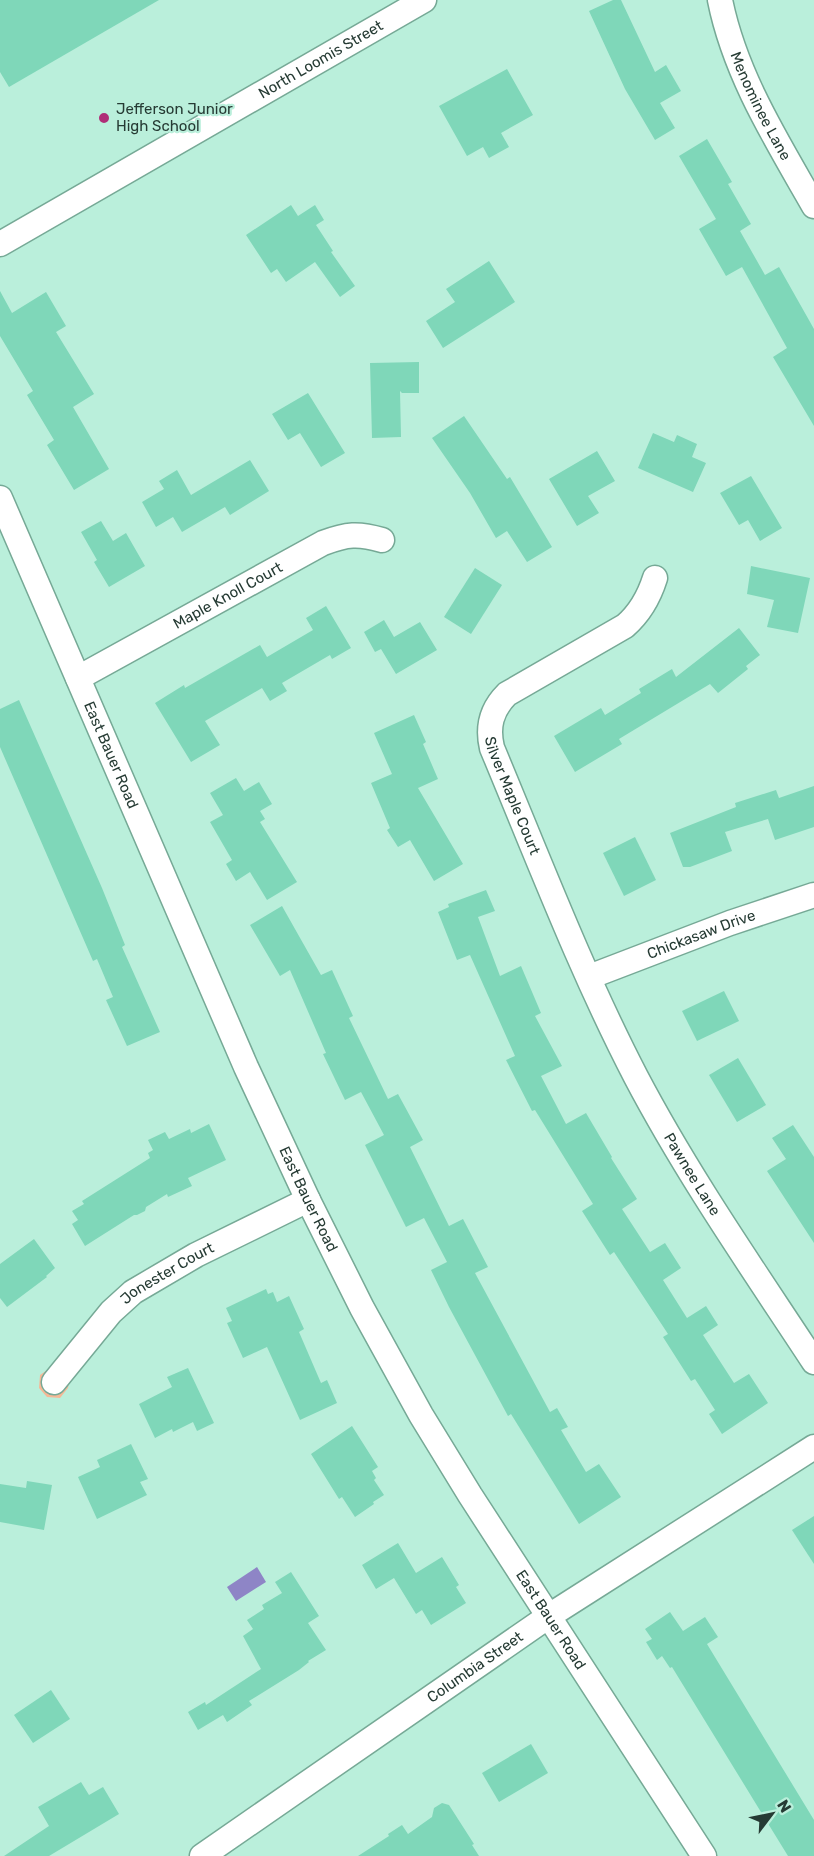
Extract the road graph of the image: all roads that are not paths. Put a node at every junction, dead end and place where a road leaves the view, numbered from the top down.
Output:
1 (423, 0) edge
2 (720, 0) edge
3 (814, 206) edge
4 (0, 244) edge
5 (0, 498) edge
6 (382, 540) dead end
7 (655, 579) dead end
8 (78, 678) junction
9 (814, 895) edge
10 (589, 977) junction
11 (308, 1200) junction
12 (814, 1362) edge
13 (54, 1382) dead end
14 (814, 1447) edge
15 (549, 1616) junction
16 (202, 1856) edge
17 (704, 1856) edge

1 - 4 street, North Loomis Street
2 - 3 street, Menominee Lane
5 - 8 street, East Bauer Road
6 - 8 street, Maple Knoll Court
7 - 10 street, Silver Maple Court
8 - 11 street, East Bauer Road
9 - 10 street, Chickasaw Drive
10 - 12 street, Pawnee Lane
11 - 13 street, Jonester Court
11 - 15 street, East Bauer Road
14 - 15 street, Columbia Street
15 - 16 street, Columbia Street
15 - 17 street, East Bauer Road

